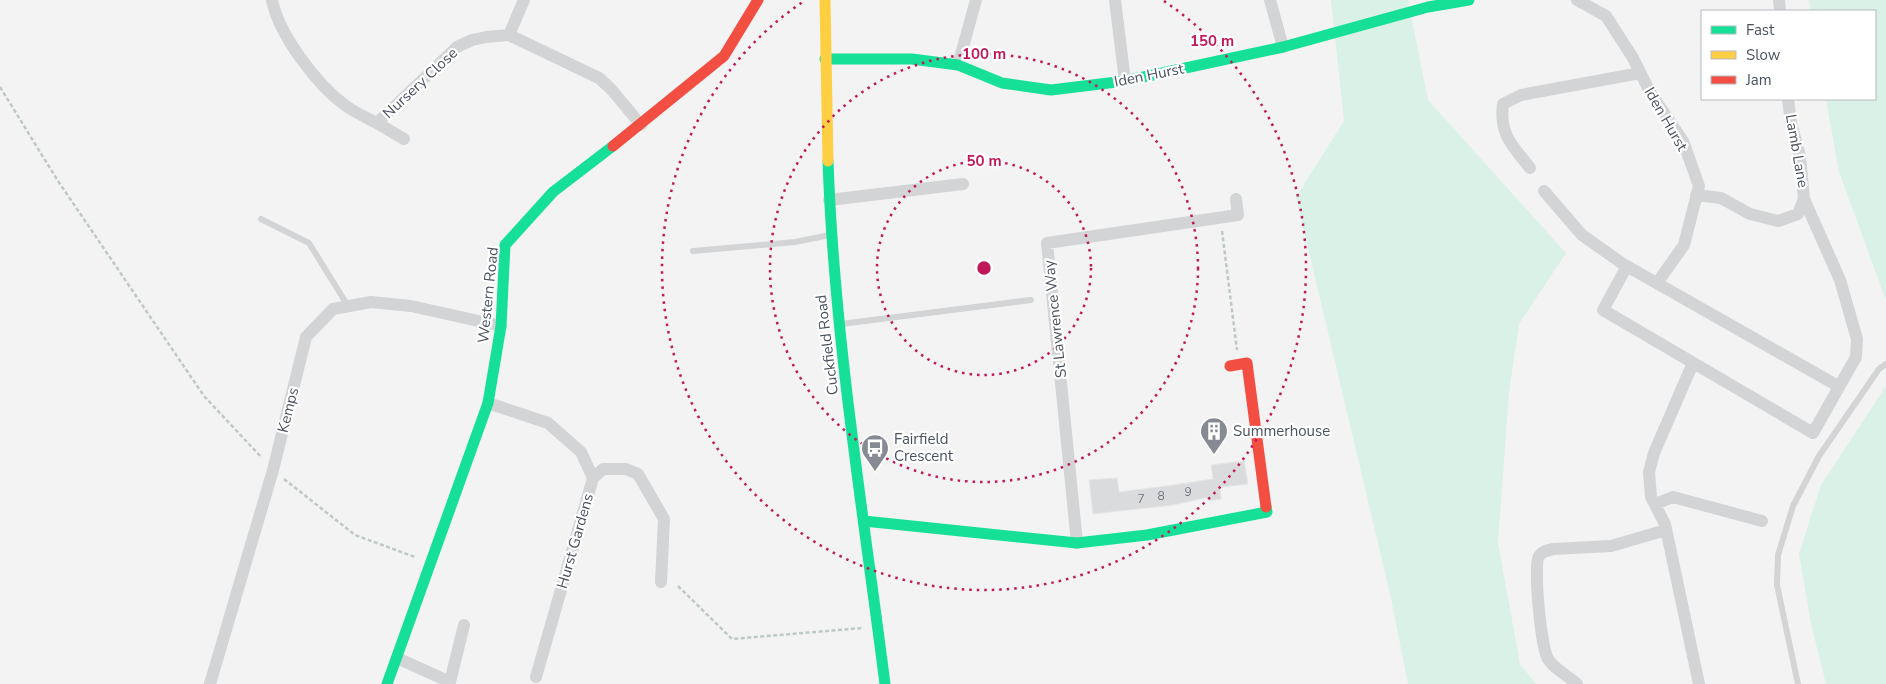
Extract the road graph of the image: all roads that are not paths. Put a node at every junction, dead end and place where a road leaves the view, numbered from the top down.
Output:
1 (272, 0) edge
2 (524, 0) edge
3 (758, 0) edge
4 (825, 0) edge
5 (976, 0) edge
6 (1115, 0) edge
7 (1270, 0) edge
8 (1470, 0) edge
9 (1577, 0) edge
10 (509, 35) junction
11 (1283, 47) junction
12 (824, 59) junction
13 (958, 65) junction
14 (1640, 73) junction
15 (1125, 81) junction
16 (1788, 100) edge
17 (377, 123) junction
18 (641, 125) junction
19 (404, 139) dead end
20 (1530, 168) dead end
21 (963, 184) dead end
22 (1544, 191) dead end
23 (1696, 195) junction
24 (1236, 199) dead end
25 (1804, 199) junction
26 (829, 200) junction
27 (260, 219) dead end
28 (831, 235) junction
29 (693, 251) dead end
30 (1627, 266) junction
31 (1657, 283) junction
32 (1031, 300) dead end
33 (348, 306) junction
34 (839, 325) junction
35 (501, 326) junction
36 (1693, 363) junction
37 (1886, 364) edge
38 (1235, 365) road end
39 (1838, 386) junction
40 (488, 403) junction
41 (593, 478) junction
42 (1655, 504) junction
43 (864, 521) junction
44 (1762, 521) dead end
45 (1666, 530) junction
46 (1078, 543) junction
47 (661, 582) dead end
48 (464, 624) dead end
49 (396, 658) junction
50 (536, 677) dead end
51 (449, 683) edge
52 (210, 684) edge
53 (387, 684) edge
54 (885, 684) edge
55 (1577, 684) edge
56 (1699, 684) edge
57 (1798, 684) edge

1 - 17 street, Nursery Close
2 - 10 street
3 - 18 street, Western Road
4 - 12 street, Cuckfield Road
5 - 13 street
6 - 15 street
7 - 11 street
8 - 11 street, Iden Hurst
9 - 14 street, Iden Hurst
10 - 17 street, Nursery Close
10 - 18 street
11 - 15 street, Iden Hurst
12 - 13 street, Iden Hurst
12 - 26 street, Cuckfield Road
13 - 15 street, Iden Hurst
14 - 20 street
14 - 23 street, Iden Hurst
16 - 25 street, Lamb Lane
17 - 19 street, Nursery Close
18 - 35 street, Western Road
21 - 26 street
22 - 30 street
23 - 25 street, Lamb Lane
23 - 31 street, Iden Hurst
24 - 46 street, St Lawrence Way
25 - 39 street
26 - 28 street, Cuckfield Road
27 - 33 lane
28 - 29 lane
28 - 34 street, Cuckfield Road
30 - 31 street
30 - 36 street
31 - 39 street
32 - 34 lane
33 - 35 street, Kemps
33 - 52 street, Kemps
34 - 43 street, Cuckfield Road
35 - 40 street, Western Road
36 - 39 street
36 - 42 street
37 - 57 lane
38 - 46 street
40 - 41 street, Hurst Gardens
40 - 49 street, Western Road
41 - 47 street
41 - 50 street, Hurst Gardens
42 - 44 street
42 - 45 street
43 - 46 street
43 - 54 street, Cuckfield Road
45 - 55 street
45 - 56 street
48 - 51 street
49 - 51 street
49 - 53 street, Western Road

